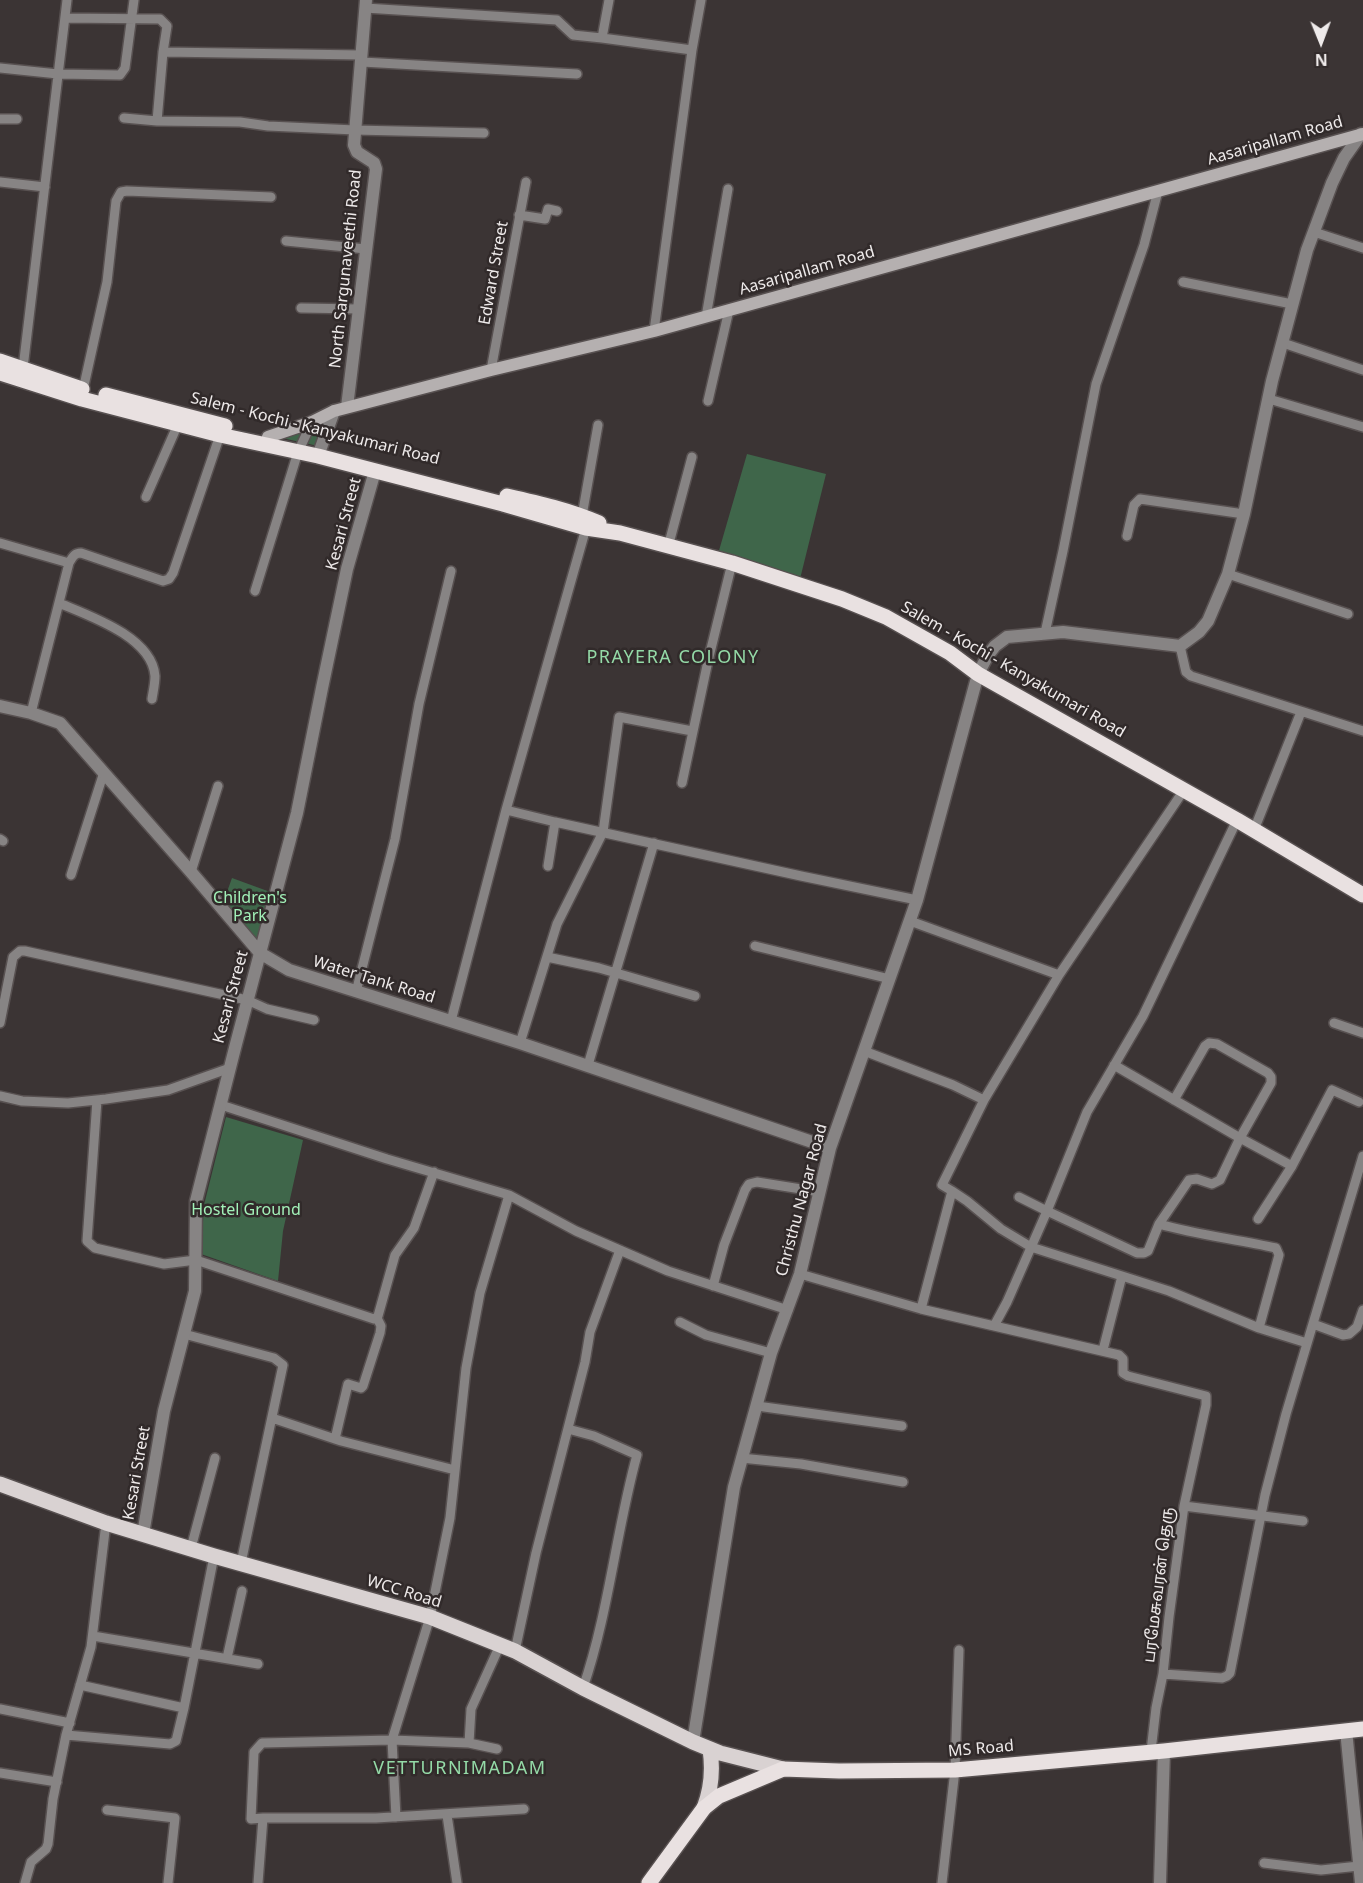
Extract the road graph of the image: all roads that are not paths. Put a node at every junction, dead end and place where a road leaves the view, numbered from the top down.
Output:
1 (67, 0) edge
2 (134, 0) edge
3 (609, 0) edge
4 (701, 0) edge
5 (365, 4) edge
6 (65, 18) junction
7 (133, 20) junction
8 (602, 38) junction
9 (692, 50) junction
10 (163, 52) junction
11 (362, 58) junction
12 (0, 68) edge
13 (58, 74) junction
14 (577, 74) dead end
15 (124, 118) dead end
16 (0, 119) edge
17 (17, 119) dead end
18 (157, 121) junction
19 (355, 130) junction
20 (484, 133) dead end
21 (1362, 134) edge
22 (0, 182) edge
23 (526, 182) dead end
24 (45, 187) junction
25 (728, 189) dead end
26 (1158, 191) junction
27 (271, 197) dead end
28 (557, 211) dead end
29 (519, 215) junction
30 (1314, 232) junction
31 (286, 241) dead end
32 (1363, 248) edge
33 (366, 249) junction
34 (1183, 282) dead end
35 (1292, 304) junction
36 (301, 308) dead end
37 (359, 309) junction
38 (729, 310) junction
39 (706, 317) junction
40 (654, 331) junction
41 (1283, 342) junction
42 (0, 361) edge
43 (24, 368) junction
44 (491, 370) junction
45 (1363, 370) edge
46 (0, 373) edge
47 (51, 384) junction
48 (83, 390) junction
49 (1269, 399) junction
50 (708, 401) dead end
51 (347, 407) junction
52 (334, 411) junction
53 (312, 422) junction
54 (178, 424) junction
55 (598, 425) dead end
56 (1363, 427) edge
57 (220, 435) junction
58 (267, 441) junction
59 (300, 448) junction
60 (319, 452) junction
61 (692, 457) dead end
62 (375, 471) junction
63 (146, 497) dead end
64 (1244, 514) junction
65 (584, 522) junction
66 (1127, 536) dead end
67 (0, 543) edge
68 (668, 547) junction
69 (69, 563) junction
70 (732, 563) junction
71 (451, 571) dead end
72 (1228, 574) junction
73 (255, 591) dead end
74 (59, 603) junction
75 (1348, 614) dead end
76 (1045, 633) junction
77 (1180, 646) junction
78 (978, 674) junction
79 (152, 699) dead end
80 (0, 706) edge
81 (1301, 712) junction
82 (31, 713) junction
83 (692, 731) junction
84 (1363, 731) edge
85 (104, 772) junction
86 (682, 783) dead end
87 (218, 786) dead end
88 (1184, 790) junction
89 (506, 810) junction
90 (1237, 820) junction
91 (555, 822) junction
92 (1254, 830) junction
93 (603, 832) junction
94 (654, 843) junction
95 (548, 866) dead end
96 (191, 872) junction
97 (71, 875) dead end
98 (1363, 895) edge
99 (917, 900) junction
100 (910, 921) junction
101 (755, 946) dead end
102 (260, 953) junction
103 (547, 957) junction
104 (616, 973) junction
105 (1059, 975) junction
106 (4, 977) edge
107 (890, 979) junction
108 (356, 992) junction
109 (696, 996) dead end
110 (248, 1000) junction
111 (314, 1020) dead end
112 (452, 1021) junction
113 (0, 1023) edge
114 (1334, 1023) dead end
115 (1363, 1033) edge
116 (520, 1043) junction
117 (864, 1051) junction
118 (588, 1065) junction
119 (1114, 1065) junction
120 (230, 1068) junction
121 (0, 1096) edge
122 (97, 1100) junction
123 (984, 1100) junction
124 (1174, 1100) junction
125 (1359, 1102) dead end
126 (221, 1105) junction
127 (1240, 1138) junction
128 (830, 1148) junction
129 (1363, 1156) edge
130 (1292, 1166) junction
131 (434, 1172) junction
132 (1361, 1172) edge
133 (952, 1191) junction
134 (820, 1192) junction
135 (509, 1195) junction
136 (1019, 1197) dead end
137 (1047, 1210) junction
138 (1258, 1219) dead end
139 (1159, 1224) junction
140 (1031, 1247) junction
141 (620, 1250) junction
142 (196, 1260) junction
143 (800, 1274) junction
144 (1122, 1276) junction
145 (713, 1287) junction
146 (921, 1309) junction
147 (788, 1310) junction
148 (1363, 1310) edge
149 (377, 1318) junction
150 (680, 1322) dead end
151 (1313, 1324) junction
152 (994, 1326) junction
153 (1259, 1328) junction
154 (184, 1334) junction
155 (1307, 1343) junction
156 (1103, 1350) junction
157 (771, 1353) junction
158 (756, 1406) junction
159 (272, 1418) junction
160 (902, 1426) dead end
161 (568, 1429) junction
162 (335, 1439) junction
163 (215, 1458) dead end
164 (741, 1458) junction
165 (455, 1470) junction
166 (903, 1482) dead end
167 (0, 1484) edge
168 (1185, 1506) junction
169 (1261, 1515) junction
170 (1303, 1521) dead end
171 (106, 1523) junction
172 (143, 1534) junction
173 (191, 1548) junction
174 (214, 1556) junction
175 (241, 1563) junction
176 (242, 1591) dead end
177 (430, 1617) junction
178 (93, 1636) junction
179 (500, 1645) junction
180 (959, 1650) dead end
181 (515, 1651) junction
182 (194, 1653) junction
183 (227, 1658) junction
184 (258, 1664) dead end
185 (1163, 1674) junction
186 (80, 1685) junction
187 (583, 1688) junction
188 (184, 1708) junction
189 (0, 1709) edge
190 (70, 1723) junction
191 (1363, 1729) edge
192 (1346, 1730) junction
193 (66, 1735) junction
194 (392, 1740) junction
195 (693, 1742) junction
196 (469, 1743) junction
197 (497, 1749) dead end
198 (710, 1749) junction
199 (1158, 1751) junction
200 (783, 1769) junction
201 (955, 1770) junction
202 (0, 1773) edge
203 (57, 1782) junction
204 (704, 1808) junction
205 (524, 1809) dead end
206 (106, 1810) dead end
207 (447, 1815) junction
208 (396, 1817) junction
209 (263, 1818) junction
210 (1264, 1863) dead end
211 (1359, 1866) junction
212 (653, 1880) edge
213 (25, 1883) edge
214 (168, 1883) edge
215 (258, 1883) edge
216 (457, 1883) edge
217 (942, 1883) edge
218 (1160, 1883) edge
219 (1361, 1883) edge

1 - 6 street
2 - 7 street
3 - 8 street
4 - 9 street
5 - 8 street
5 - 11 street, North Sargunaveethi Road
6 - 7 street
6 - 13 street
7 - 10 street
7 - 13 street
8 - 9 street
9 - 40 street
10 - 11 street
10 - 18 street
11 - 14 street
11 - 19 street, North Sargunaveethi Road
12 - 13 street
13 - 24 street
15 - 18 street
16 - 17 street
18 - 19 street
19 - 20 street
19 - 33 street, North Sargunaveethi Road
21 - 26 main road, Aasaripallam Road
21 - 30 street
22 - 24 street
23 - 29 street, Edward Street
24 - 43 street
25 - 39 street
26 - 38 main road, Aasaripallam Road
26 - 76 street
27 - 48 street
28 - 29 street
29 - 44 street, Edward Street
30 - 32 street
30 - 35 street
31 - 33 street
33 - 37 street, North Sargunaveethi Road
34 - 35 street
35 - 41 street
36 - 37 street
37 - 51 street, North Sargunaveethi Road
38 - 39 main road, Aasaripallam Road
38 - 50 street
39 - 40 main road, Aasaripallam Road
40 - 44 main road, Aasaripallam Road
41 - 45 street
41 - 49 street
42 - 43 highway, Salem - Kochi - Kanyakumari Road
43 - 47 highway, Salem - Kochi - Kanyakumari Road
44 - 51 main road, Aasaripallam Road
46 - 47 highway, Salem - Kochi - Kanyakumari Road
47 - 48 highway, Salem - Kochi - Kanyakumari Road
47 - 54 highway, Salem - Kochi - Kanyakumari Road
48 - 58 highway, Salem - Kochi - Kanyakumari Road
49 - 56 street
49 - 64 street
51 - 52 main road, Aasaripallam Road
52 - 53 main road, Aasaripallam Road
52 - 60 street
53 - 58 main road, Aasaripallam Road
53 - 59 street
54 - 57 highway, Salem - Kochi - Kanyakumari Road
54 - 63 street
55 - 65 street
57 - 58 highway, Salem - Kochi - Kanyakumari Road
57 - 69 street
58 - 59 highway, Salem - Kochi - Kanyakumari Road
59 - 60 highway, Salem - Kochi - Kanyakumari Road
59 - 73 street
60 - 62 highway, Salem - Kochi - Kanyakumari Road
60 - 65 highway, Salem - Kochi - Kanyakumari Road
61 - 68 street
62 - 65 highway, Salem - Kochi - Kanyakumari Road
62 - 102 street, Kesari Street
64 - 66 street
64 - 72 street
65 - 68 highway, Salem - Kochi - Kanyakumari Road
65 - 89 street
67 - 69 street
68 - 70 highway, Salem - Kochi - Kanyakumari Road
69 - 74 street
70 - 78 highway, Salem - Kochi - Kanyakumari Road
70 - 83 street
71 - 108 street
72 - 75 street
72 - 77 street
74 - 79 street
74 - 82 street
76 - 77 street, Christhu Nagar Road
76 - 78 street, Christhu Nagar Road
77 - 81 street
78 - 88 highway, Salem - Kochi - Kanyakumari Road
78 - 99 street, Christhu Nagar Road
80 - 82 street, Water Tank Road
81 - 84 street
81 - 92 street
82 - 85 street, Water Tank Road
83 - 86 street
83 - 93 street
85 - 96 street, Water Tank Road
85 - 97 street
87 - 96 street
88 - 90 highway, Salem - Kochi - Kanyakumari Road
88 - 105 street
89 - 91 street
89 - 112 street
90 - 92 highway, Salem - Kochi - Kanyakumari Road
90 - 119 street
91 - 93 street
91 - 95 street
92 - 98 highway, Salem - Kochi - Kanyakumari Road
93 - 94 street
93 - 103 street
94 - 99 street
94 - 104 street
96 - 102 street, Water Tank Road
99 - 100 street, Christhu Nagar Road
100 - 105 street
100 - 107 street, Christhu Nagar Road
101 - 107 street
102 - 108 street, Water Tank Road
102 - 110 street, Kesari Street
103 - 104 street
103 - 116 street
104 - 109 street
104 - 118 street
105 - 123 street
106 - 110 street
106 - 113 street
107 - 117 street, Christhu Nagar Road
108 - 112 street, Water Tank Road
110 - 111 street
110 - 120 street, Kesari Street
112 - 116 street, Water Tank Road
114 - 115 street
116 - 118 street, Water Tank Road
117 - 123 street
117 - 128 street, Christhu Nagar Road
118 - 128 street, Water Tank Road
119 - 124 street
119 - 137 street
120 - 122 street
120 - 126 street, Kesari Street
121 - 122 street
122 - 142 street
123 - 133 street
124 - 127 street
124 - 127 street
125 - 130 street
126 - 131 street
126 - 142 street, Kesari Street
127 - 130 street
127 - 139 street
128 - 134 street, Christhu Nagar Road
129 - 132 street
130 - 138 street
131 - 135 street
131 - 149 street
132 - 151 street
133 - 140 street
133 - 146 street
134 - 143 street, Christhu Nagar Road
134 - 145 street
135 - 141 street
135 - 165 street
136 - 137 street
137 - 139 street
137 - 140 street
139 - 153 street
140 - 144 street
140 - 152 street
141 - 145 street
141 - 161 street
142 - 149 street
142 - 154 street, Kesari Street
143 - 146 street
143 - 147 street, Christhu Nagar Road
144 - 153 street
144 - 156 street
145 - 147 street
146 - 152 street
147 - 157 street, Christhu Nagar Road
148 - 151 street
149 - 162 street
150 - 157 street
151 - 155 street
152 - 156 street
153 - 155 street
154 - 159 street
154 - 172 street, Kesari Street
155 - 169 street
156 - 168 street, பரமேசுவரன் தெரு
157 - 158 street, Christhu Nagar Road
158 - 160 street
158 - 164 street, Christhu Nagar Road
159 - 162 street
159 - 175 street
161 - 181 street
161 - 187 street
162 - 165 street
163 - 173 street
164 - 166 street
164 - 195 street, Christhu Nagar Road
165 - 177 street
167 - 171 main road, WCC Road
168 - 169 street
168 - 185 street, பரமேசுவரன் தெரு
169 - 170 street
169 - 185 street
171 - 172 main road, WCC Road
171 - 178 street
172 - 173 main road, WCC Road
173 - 174 main road, WCC Road
174 - 175 main road, WCC Road
174 - 182 street
175 - 177 main road, WCC Road
176 - 183 street
177 - 179 main road, WCC Road
177 - 194 street
178 - 182 street
178 - 186 street
179 - 181 main road, WCC Road
179 - 196 street
180 - 201 street
181 - 187 main road, WCC Road
182 - 183 street
182 - 188 street
183 - 184 street
185 - 199 street, பரமேசுவரன் தெரு
186 - 188 street
186 - 190 street
187 - 195 main road, WCC Road
188 - 193 street
189 - 190 street
190 - 193 street
191 - 192 highway, MS Road
192 - 199 highway, MS Road
192 - 211 street
193 - 203 street
194 - 196 street
194 - 208 street
194 - 209 street
195 - 198 main road, WCC Road
196 - 197 street
198 - 200 main road, WCC Road
198 - 204 main road
199 - 201 highway, MS Road
199 - 218 street
200 - 201 highway, MS Road
200 - 204 highway, MS Road
201 - 217 street
202 - 203 street
203 - 213 street
204 - 212 highway, MS Road
205 - 207 street
206 - 214 street
207 - 208 street
207 - 216 street
208 - 209 street
209 - 215 street
210 - 211 street
211 - 219 street

